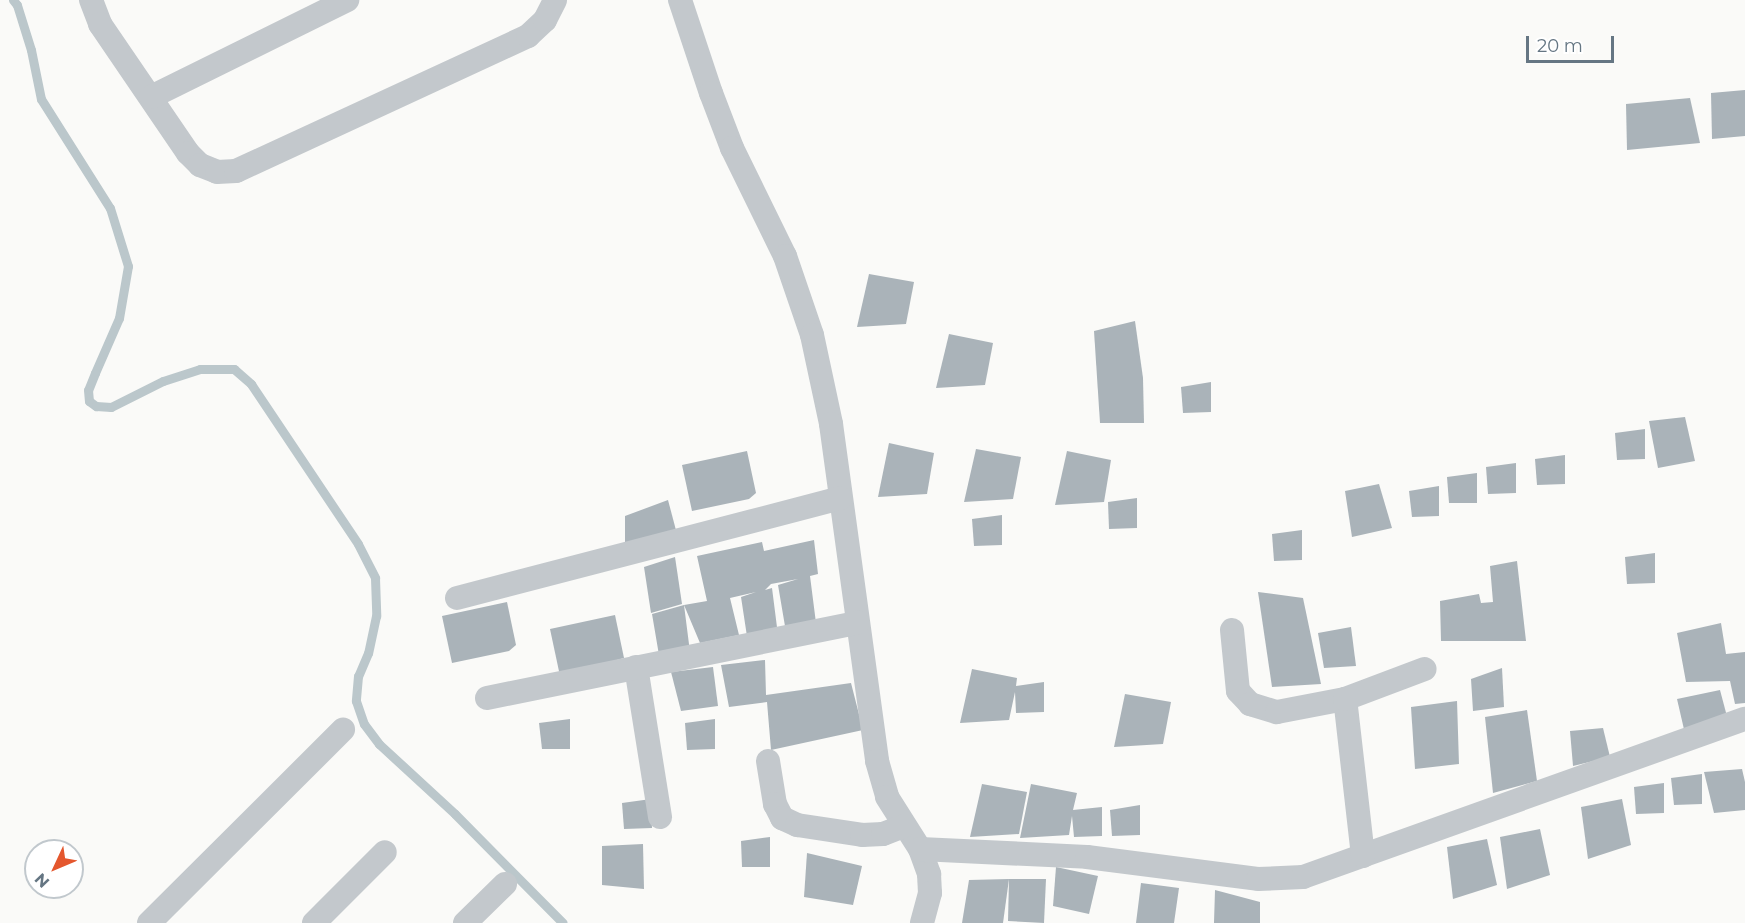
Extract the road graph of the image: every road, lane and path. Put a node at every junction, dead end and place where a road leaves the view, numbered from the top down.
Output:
1 (91, 0) edge
2 (347, 0) edge
3 (555, 0) edge
4 (680, 0) edge
5 (151, 97) junction
6 (840, 498) junction
7 (457, 598) dead end
8 (857, 623) junction
9 (1232, 630) dead end
10 (636, 668) junction
11 (1425, 669) dead end
12 (487, 698) dead end
13 (1345, 699) junction
14 (1745, 719) edge
15 (343, 730) dead end
16 (768, 761) dead end
17 (660, 818) dead end
18 (904, 826) junction
19 (920, 849) junction
20 (385, 852) dead end
21 (1363, 856) junction
22 (505, 884) dead end
23 (149, 923) edge
24 (314, 923) edge
25 (465, 923) edge
26 (922, 923) edge

1 - 5 street
2 - 5 street
3 - 5 street
4 - 6 street
6 - 7 street
6 - 8 street
8 - 10 street
8 - 18 street
9 - 13 street
10 - 12 street
10 - 17 street
11 - 13 street
13 - 21 street
14 - 21 street
15 - 23 street
16 - 18 street
18 - 19 street
19 - 21 street
19 - 26 street
20 - 24 street
22 - 25 street

